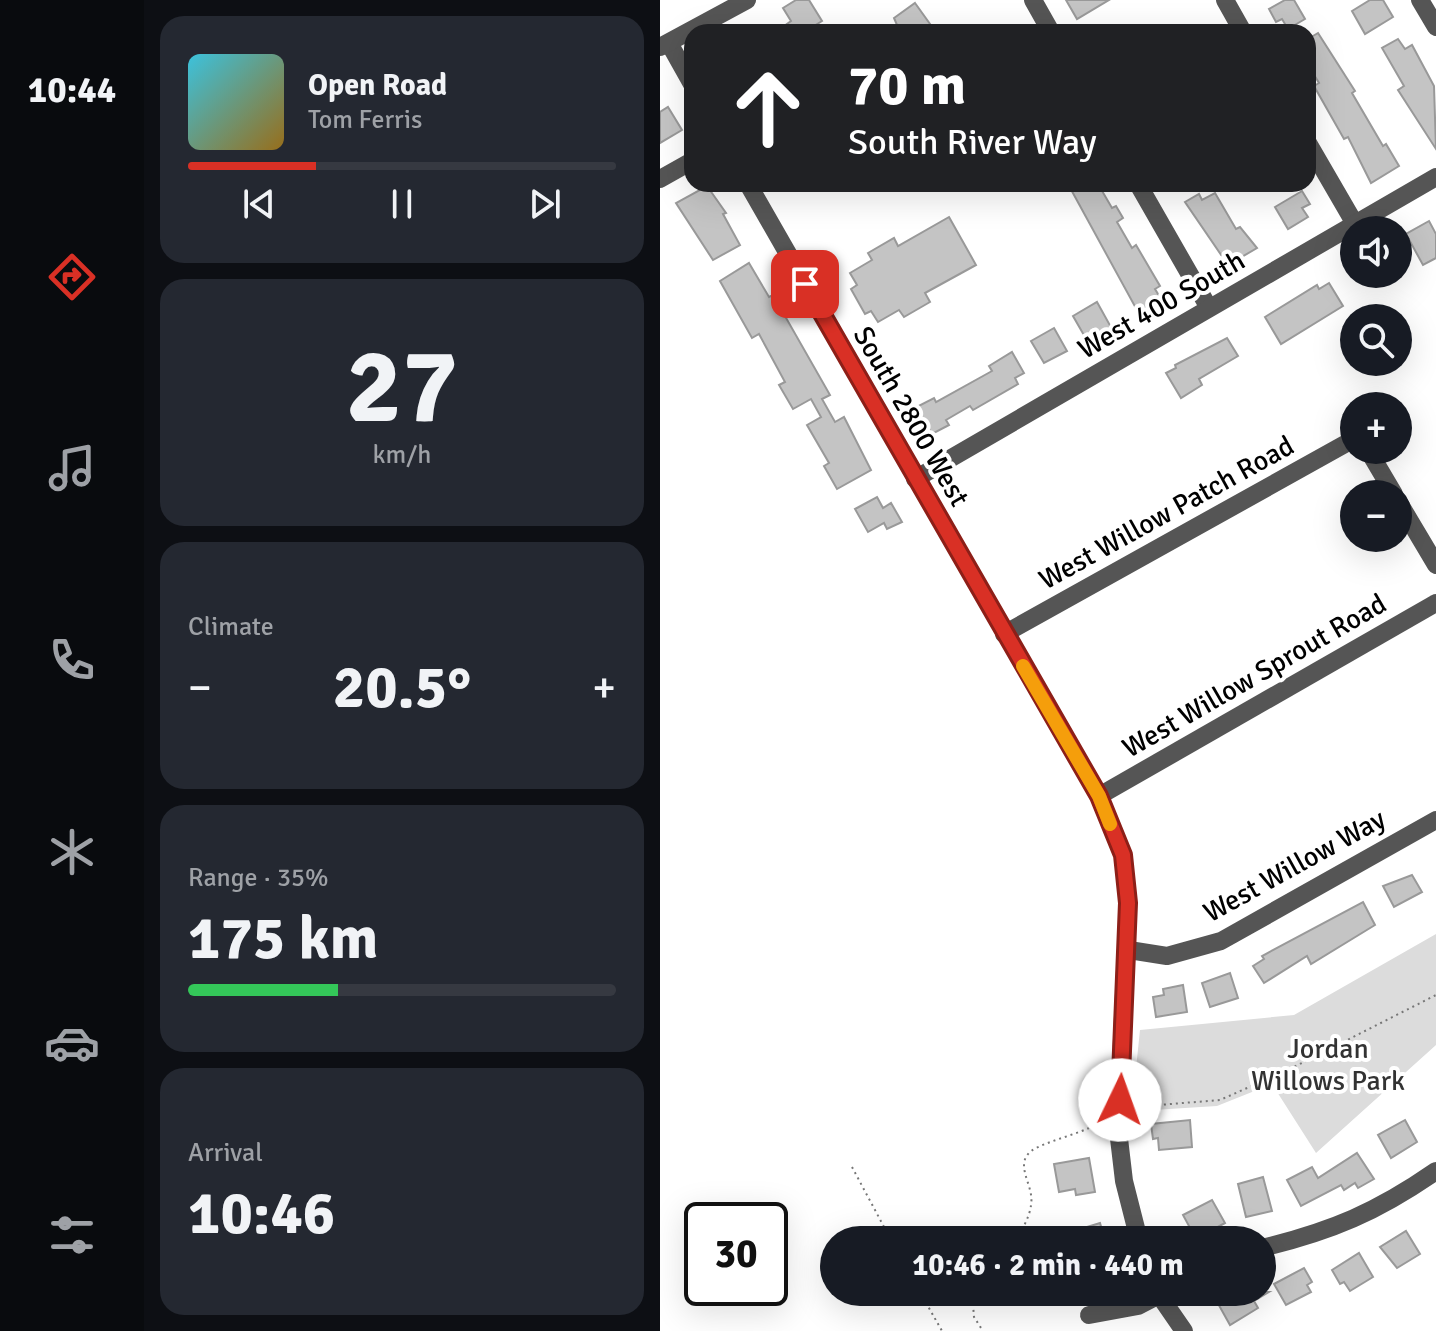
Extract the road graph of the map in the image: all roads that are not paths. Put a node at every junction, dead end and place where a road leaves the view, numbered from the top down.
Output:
1 (747, 0) edge
2 (1033, 0) edge
3 (1225, 0) edge
4 (1420, 0) edge
5 (703, 24) edge
6 (1046, 24) edge
7 (1238, 24) edge
8 (1436, 27) edge
9 (684, 35) edge
10 (665, 45) edge
11 (684, 72) edge
12 (1316, 157) edge
13 (684, 166) edge
14 (1436, 177) edge
15 (660, 179) edge
16 (753, 192) edge
17 (1143, 192) edge
18 (1350, 216) edge
19 (1369, 216) edge
20 (1340, 233) edge
21 (1209, 308) junction
22 (1340, 447) edge
23 (915, 479) junction
24 (1412, 525) edge
25 (1436, 565) edge
26 (1436, 603) edge
27 (1004, 634) junction
28 (1099, 796) junction
29 (1436, 820) edge
30 (1129, 950) junction
31 (1436, 1171) edge
32 (1135, 1226) edge
33 (1276, 1244) edge
34 (1138, 1306) edge
35 (1168, 1306) edge
36 (1089, 1315) dead end
37 (1184, 1331) edge

1 - 5 street
2 - 6 street
3 - 7 street
4 - 8 street
9 - 10 street
10 - 11 street
12 - 18 street
13 - 15 street
14 - 19 street, West 400 South
16 - 23 street, South 2800 West
17 - 21 street
20 - 21 street, West 400 South
21 - 23 street, West 400 South
22 - 27 street, West Willow Patch Road
23 - 27 street, South 2800 West
24 - 25 street
26 - 28 street, West Willow Sprout Road
27 - 28 street, South 2800 West
28 - 30 street, South 2800 West
29 - 30 street, West Willow Way
30 - 32 street, South 2800 West
31 - 33 street
34 - 36 street
35 - 37 street

